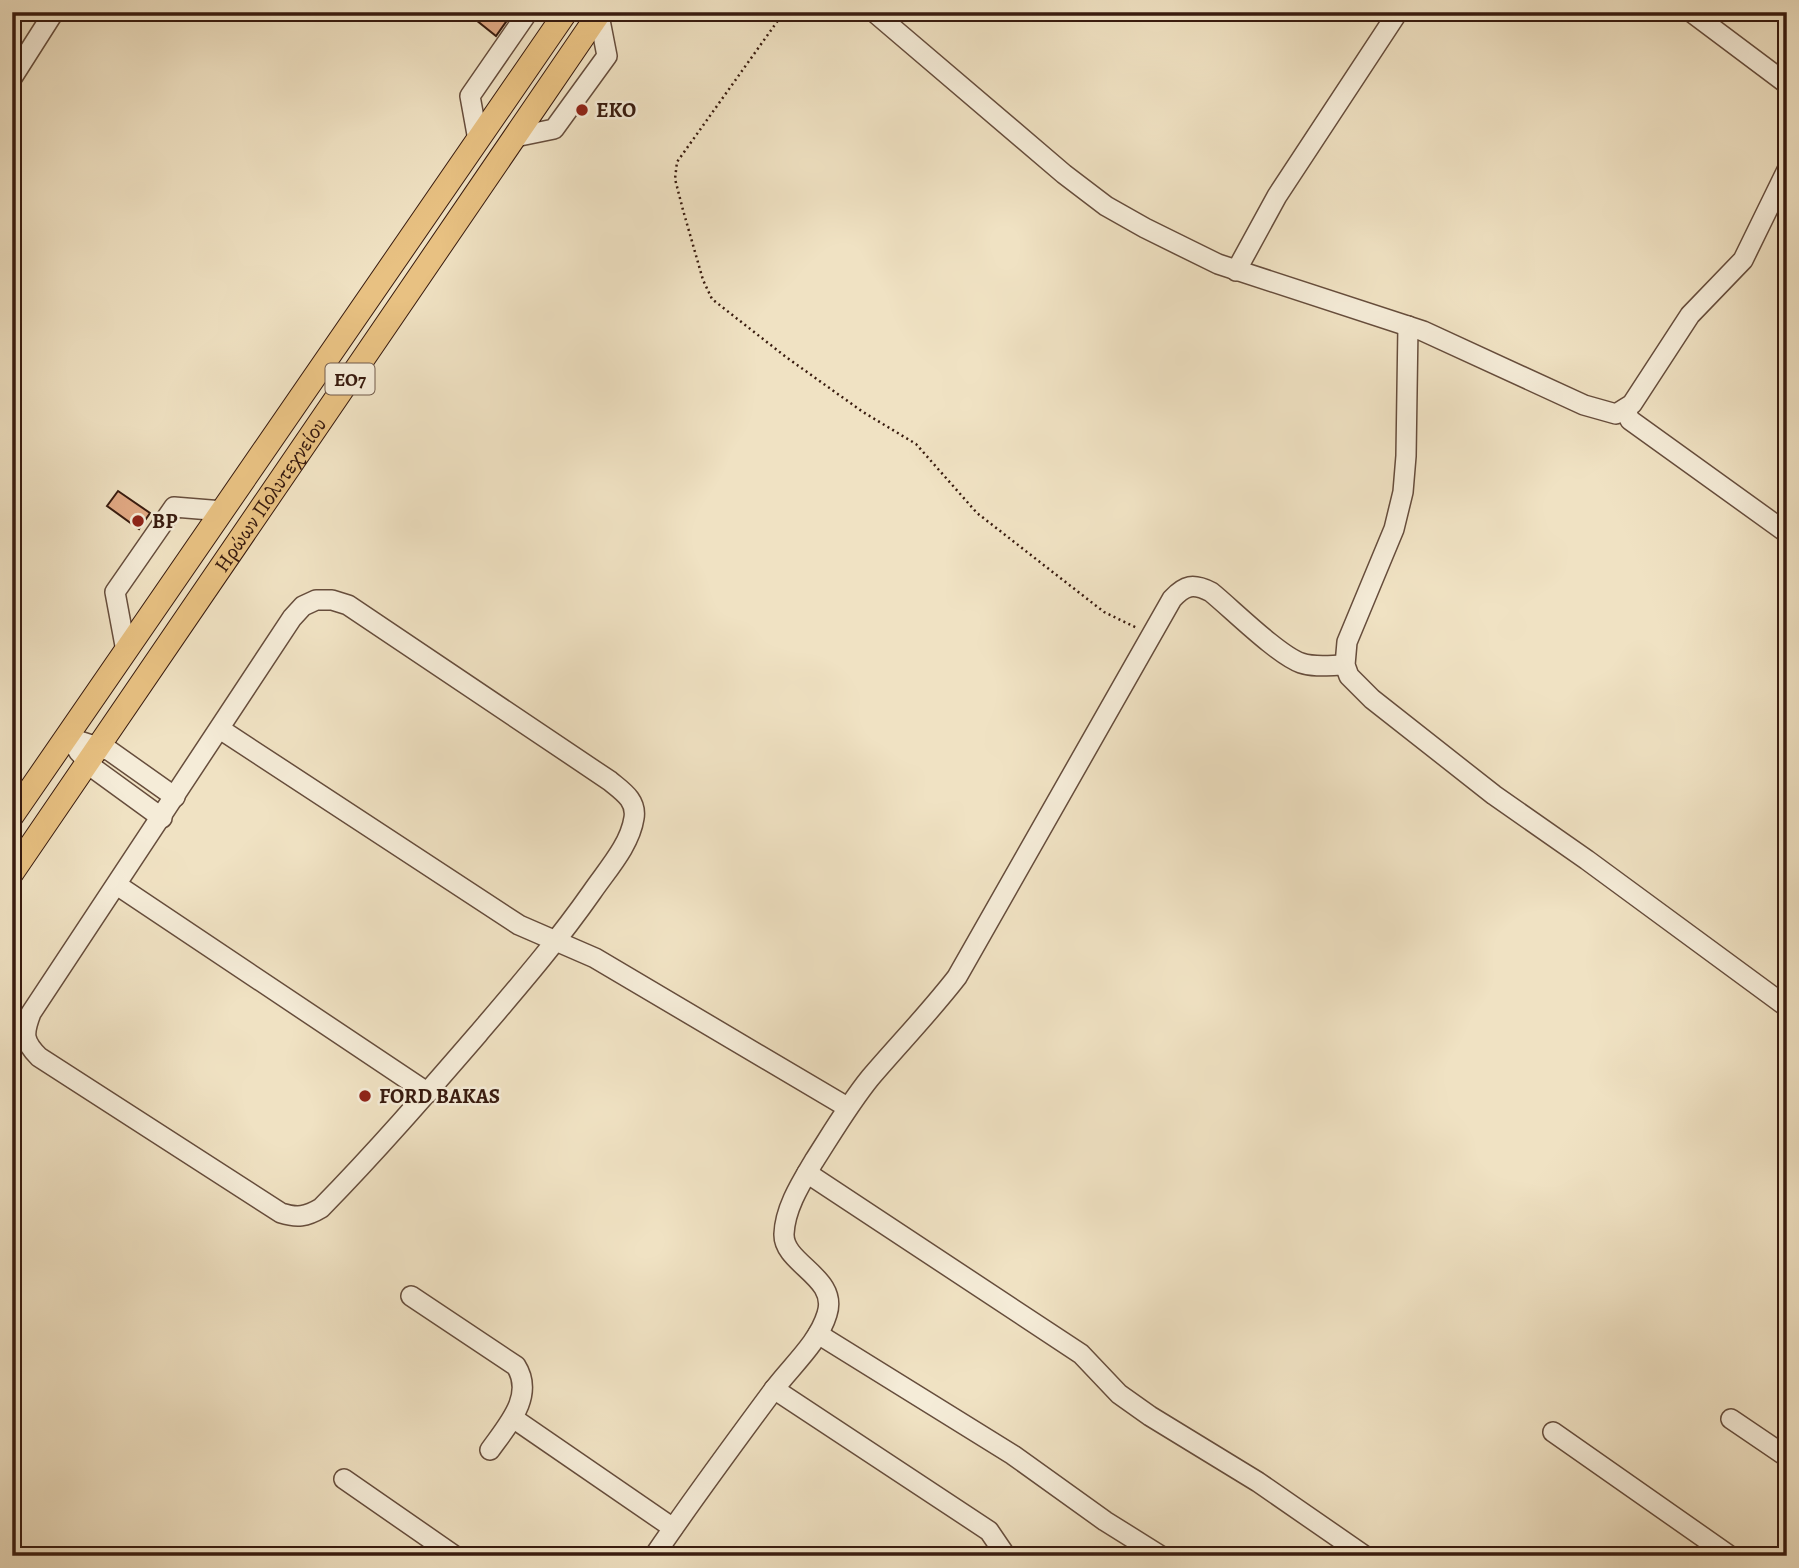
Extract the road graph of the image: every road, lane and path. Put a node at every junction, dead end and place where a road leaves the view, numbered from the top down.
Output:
1 (54, 12) edge
2 (528, 12) edge
3 (566, 12) edge
4 (784, 12) edge
5 (874, 12) edge
6 (1398, 12) edge
7 (1691, 12) edge
8 (600, 13) edge
9 (12, 78) edge
10 (1787, 84) edge
11 (478, 140) junction
12 (1787, 170) edge
13 (1236, 271) junction
14 (1408, 326) junction
15 (1625, 409) junction
16 (223, 511) junction
17 (1787, 533) edge
18 (1152, 636) junction
19 (126, 652) junction
20 (1345, 664) junction
21 (220, 729) junction
22 (66, 737) junction
23 (94, 755) junction
24 (175, 797) junction
25 (12, 816) edge
26 (162, 818) junction
27 (12, 873) edge
28 (117, 885) junction
29 (557, 941) junction
30 (1787, 1007) edge
31 (428, 1093) junction
32 (847, 1107) junction
33 (807, 1173) junction
34 (411, 1296) dead end
35 (818, 1334) junction
36 (774, 1389) junction
37 (513, 1418) junction
38 (1731, 1419) dead end
39 (1553, 1432) dead end
40 (490, 1450) dead end
41 (1787, 1457) edge
42 (344, 1479) dead end
43 (673, 1528) junction
44 (455, 1556) edge
45 (654, 1556) edge
46 (1006, 1556) edge
47 (1161, 1556) edge
48 (1365, 1556) edge
49 (1730, 1556) edge

1 - 9 street
2 - 11 street
3 - 11 main road, Ηρώων Πολυτεχνείου / ΕΟ7
4 - 18 path
5 - 13 street
6 - 13 street
7 - 10 street
8 - 23 main road, Ηρώων Πολυτεχνείου / ΕΟ7
11 - 16 main road, Ηρώων Πολυτεχνείου / ΕΟ7
12 - 15 street
13 - 14 street
14 - 15 street
14 - 20 street
15 - 17 street
16 - 19 main road, Ηρώων Πολυτεχνείου / ΕΟ7
16 - 19 street
18 - 20 street
18 - 32 street
19 - 22 main road, Ηρώων Πολυτεχνείου / ΕΟ7
20 - 30 street
21 - 24 street
21 - 29 street
21 - 29 street
22 - 23 street
22 - 25 main road, Ηρώων Πολυτεχνείου / ΕΟ7
23 - 24 street
23 - 26 street
23 - 27 main road, Ηρώων Πολυτεχνείου / ΕΟ7
24 - 26 street
26 - 28 street
28 - 31 street
28 - 31 street
29 - 31 street
29 - 32 street
32 - 33 street
33 - 35 street
33 - 48 street
34 - 37 street
35 - 36 street
35 - 47 street
36 - 43 street
36 - 46 street
37 - 40 street
37 - 43 street
38 - 41 street
39 - 49 street
42 - 44 street
43 - 45 street

